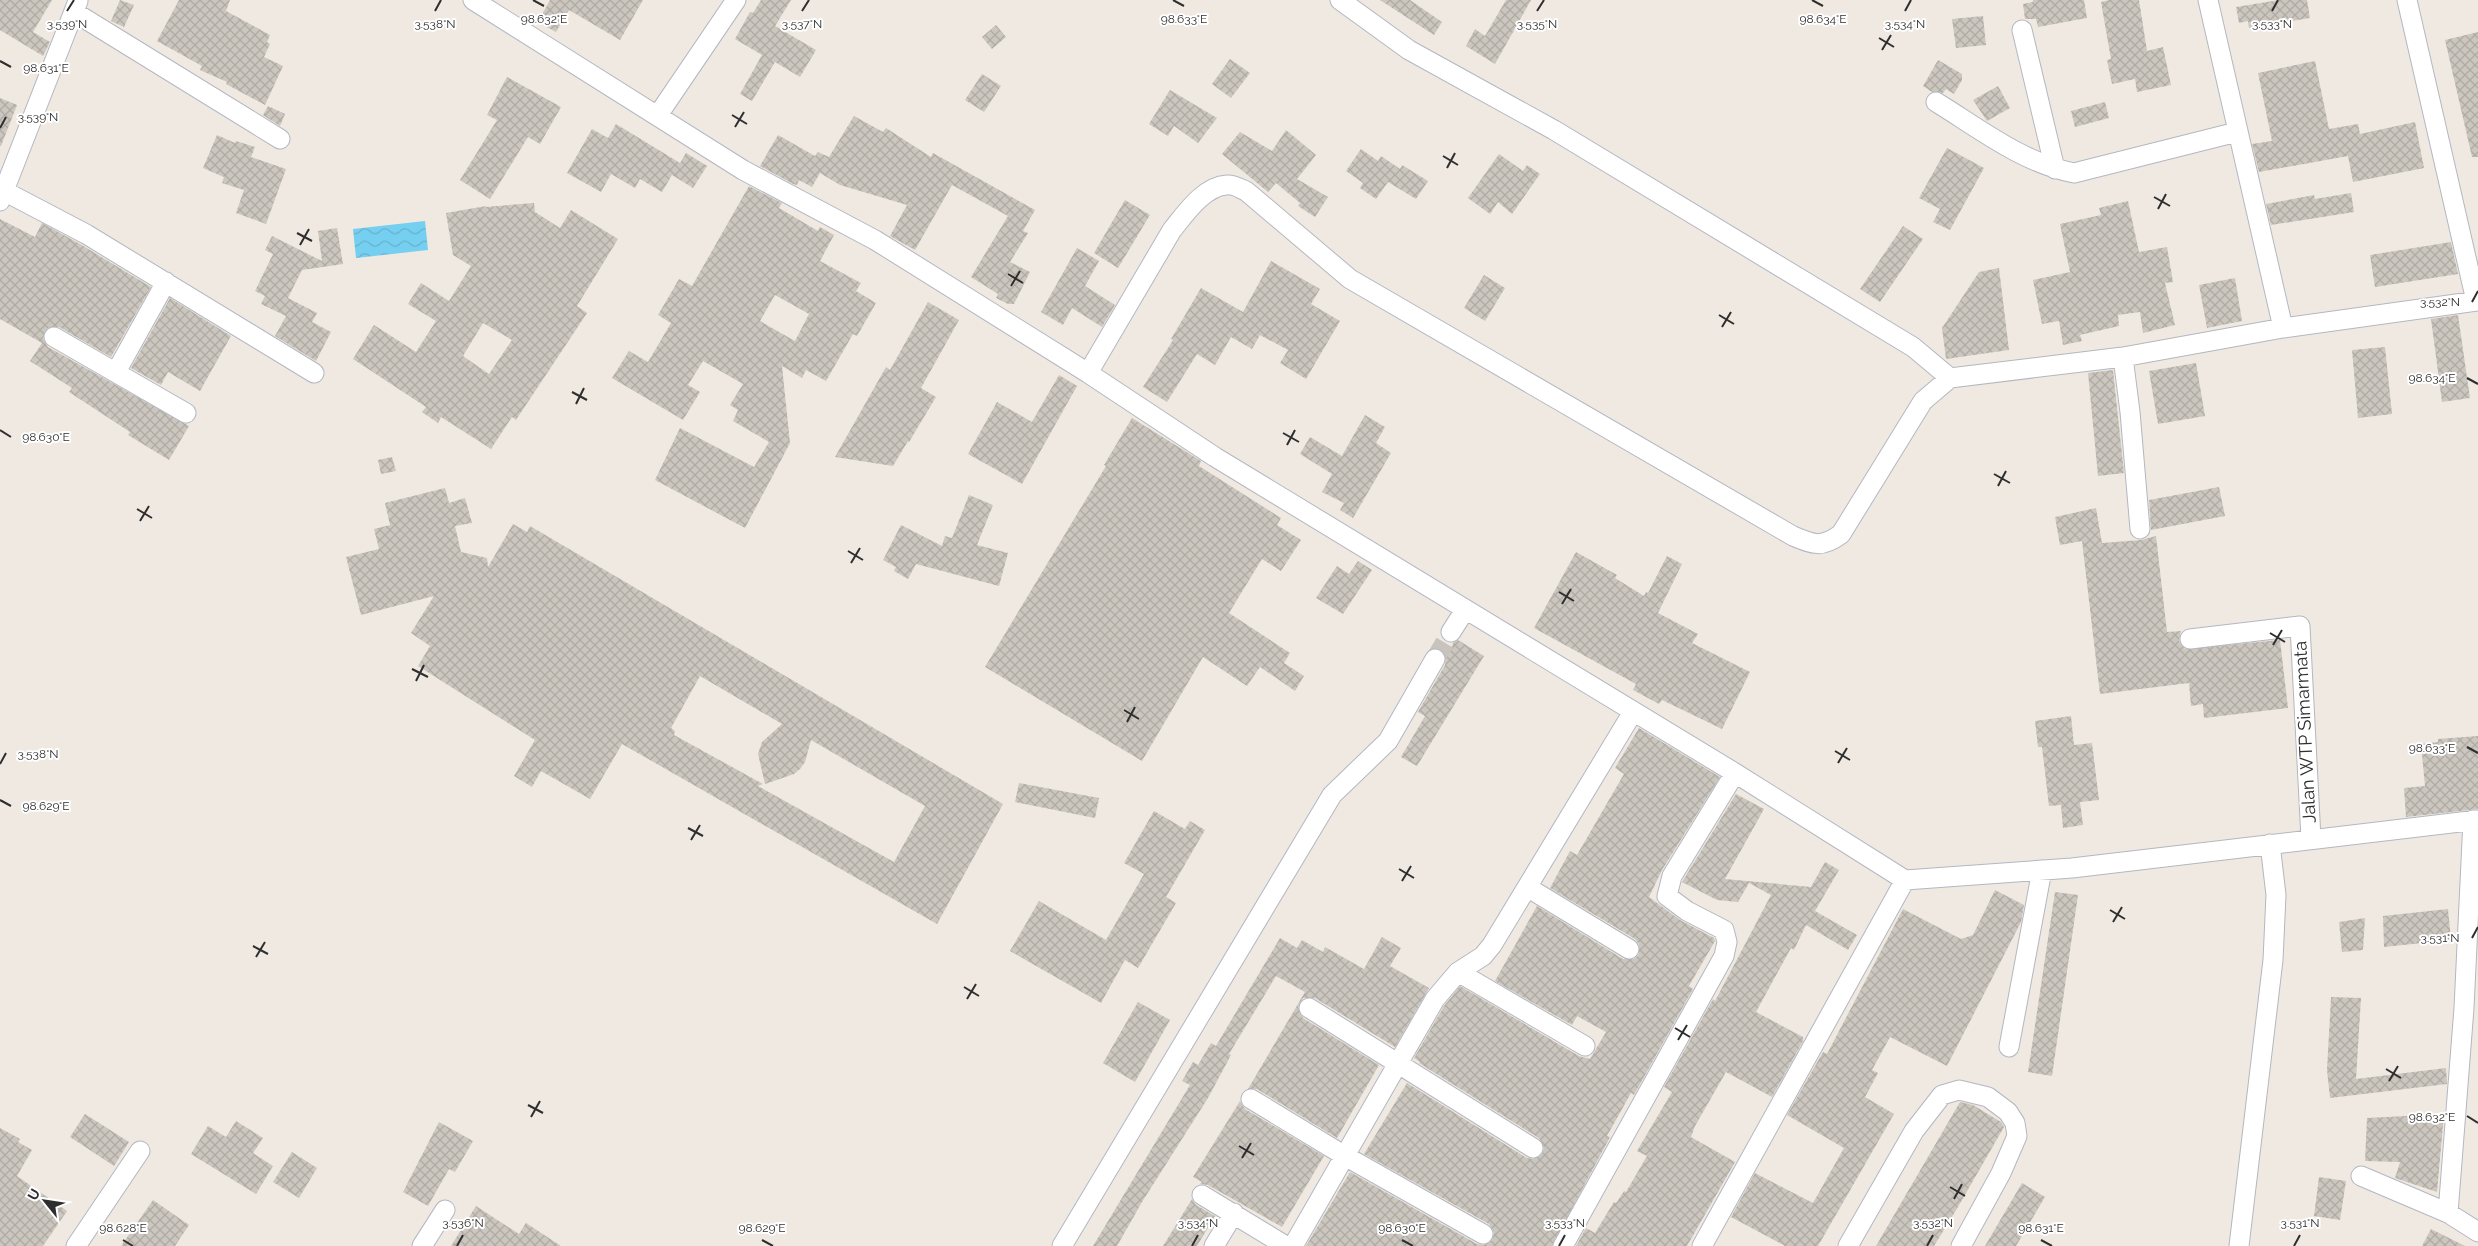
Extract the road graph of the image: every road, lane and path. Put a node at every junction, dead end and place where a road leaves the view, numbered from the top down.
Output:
1 (473, 0) edge
2 (736, 0) edge
3 (1340, 0) edge
4 (2208, 0) edge
5 (2407, 0) edge
6 (76, 6) edge
7 (2022, 30) dead end
8 (1936, 102) dead end
9 (658, 114) junction
10 (2237, 132) junction
11 (280, 139) dead end
12 (2055, 169) junction
13 (2, 196) edge
14 (166, 282) junction
15 (2477, 301) edge
16 (2283, 328) junction
17 (54, 337) dead end
18 (2123, 357) junction
19 (116, 372) junction
20 (1088, 373) junction
21 (314, 374) dead end
22 (1950, 378) junction
23 (186, 413) dead end
24 (2140, 529) dead end
25 (1465, 610) junction
26 (1451, 632) tunnel mouth
27 (2190, 640) dead end
28 (1435, 659) tunnel mouth
29 (1634, 712) junction
30 (1735, 773) junction
31 (2476, 820) edge
32 (2311, 839) junction
33 (2270, 844) junction
34 (2042, 870) junction
35 (1905, 880) junction
36 (1527, 887) junction
37 (1629, 949) dead end
38 (1458, 972) junction
39 (1309, 1008) dead end
40 (1585, 1046) dead end
41 (2009, 1047) dead end
42 (1397, 1063) junction
43 (1251, 1099) dead end
44 (1533, 1148) dead end
45 (140, 1152) dead end
46 (1345, 1156) junction
47 (2361, 1176) dead end
48 (1202, 1195) dead end
49 (445, 1210) dead end
50 (1234, 1213) junction
51 (2448, 1213) junction
52 (2478, 1232) edge
53 (1483, 1234) dead end
54 (76, 1246) edge
55 (422, 1246) edge
56 (1062, 1246) edge
57 (1214, 1246) edge
58 (1286, 1246) edge
59 (1293, 1246) edge
60 (1563, 1246) edge
61 (1702, 1246) edge
62 (1848, 1246) edge
63 (1960, 1246) edge
64 (2239, 1246) edge

1 - 9 street
2 - 9 street
3 - 22 street
4 - 10 street
5 - 15 street
6 - 11 street
6 - 13 street
7 - 12 street
8 - 12 street
9 - 20 street
10 - 12 street
10 - 16 street
13 - 14 street
14 - 19 street
14 - 21 street
15 - 16 street
16 - 18 street
17 - 19 street
18 - 22 street
18 - 24 street
19 - 23 street
20 - 22 street
20 - 25 street
25 - 26 street
25 - 29 street
27 - 32 street, Jalan WTP Simarmata
28 - 56 street
29 - 30 street
29 - 36 street
30 - 35 street
30 - 60 street
31 - 32 street
31 - 51 street
32 - 33 street
33 - 34 street
33 - 64 street
34 - 35 street
34 - 41 street
35 - 61 street
36 - 37 street
36 - 38 street
38 - 40 street
38 - 42 street
39 - 42 street
42 - 44 street
42 - 46 street
43 - 46 street
45 - 54 street
46 - 53 street
46 - 59 street
47 - 51 street
48 - 50 street
49 - 55 street
50 - 57 street
50 - 58 street
51 - 52 street
62 - 63 street

